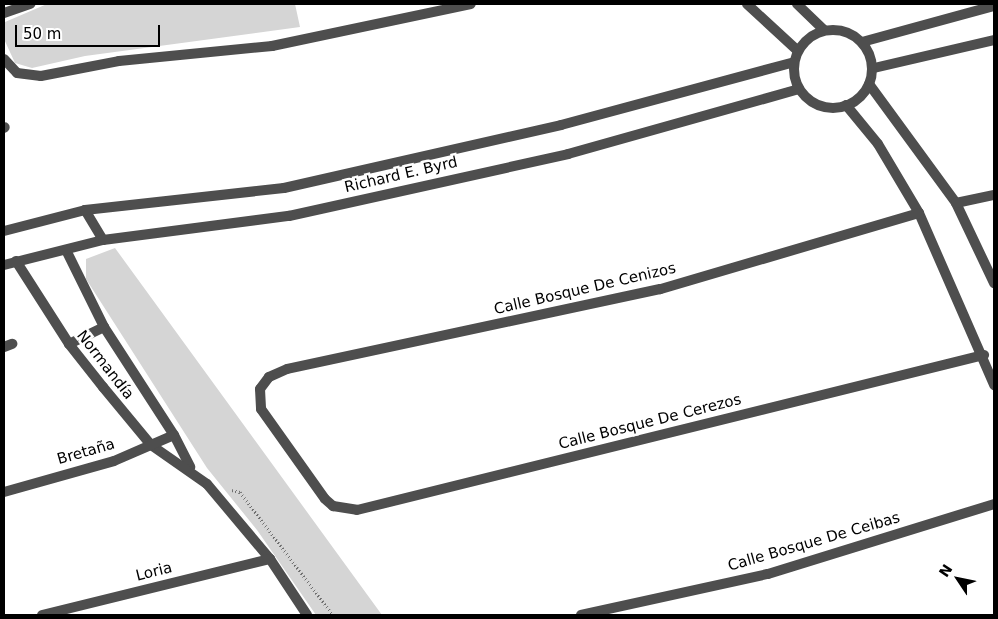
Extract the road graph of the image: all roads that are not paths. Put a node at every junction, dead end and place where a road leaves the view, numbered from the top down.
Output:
1 (30, 4) edge
2 (471, 4) edge
3 (747, 4) edge
4 (797, 4) edge
5 (994, 6) edge
6 (4, 13) edge
7 (824, 30) junction
8 (994, 40) edge
9 (862, 42) junction
10 (798, 52) junction
11 (794, 62) junction
12 (6, 63) edge
13 (874, 68) junction
14 (869, 84) junction
15 (799, 89) junction
16 (846, 105) junction
17 (994, 195) edge
18 (956, 203) junction
19 (85, 210) junction
20 (919, 213) junction
21 (4, 231) edge
22 (103, 240) junction
23 (66, 250) junction
24 (16, 261) junction
25 (4, 265) edge
26 (994, 283) edge
27 (104, 327) junction
28 (69, 344) junction
29 (984, 355) junction
30 (994, 385) edge
31 (174, 434) junction
32 (151, 445) junction
33 (190, 468) junction
34 (4, 492) edge
35 (325, 499) joint
36 (994, 504) edge
37 (270, 559) junction
38 (45, 615) edge
39 (308, 615) edge
40 (582, 615) edge

1 - 6 street
2 - 12 street
3 - 10 street
4 - 7 street
5 - 9 street
7 - 9 street
7 - 10 street
8 - 13 street
9 - 13 street
10 - 11 street
11 - 15 street
11 - 19 street, Richard E. Byrd
13 - 14 street
14 - 16 street
14 - 18 street
15 - 16 street
15 - 22 street, Richard E. Byrd
16 - 20 street
17 - 18 street
18 - 26 street
19 - 21 street, Richard E. Byrd
19 - 22 street
20 - 29 street
20 - 35 street, Calle Bosque De Cenizos
22 - 23 street, Richard E. Byrd
23 - 24 street, Richard E. Byrd
23 - 27 street, Normandía
24 - 25 street, Richard E. Byrd
24 - 28 street, Normandía
27 - 28 street
27 - 31 street, Normandía
28 - 32 street, Normandía
29 - 30 street
29 - 35 street, Calle Bosque De Cerezos
31 - 32 street, Bretaña
31 - 33 street, Normandía
32 - 33 street, Normandía
32 - 34 street, Bretaña
33 - 37 street, Normandía
36 - 40 street, Calle Bosque De Ceibas
37 - 38 street, Loria
37 - 39 street, Normandía

